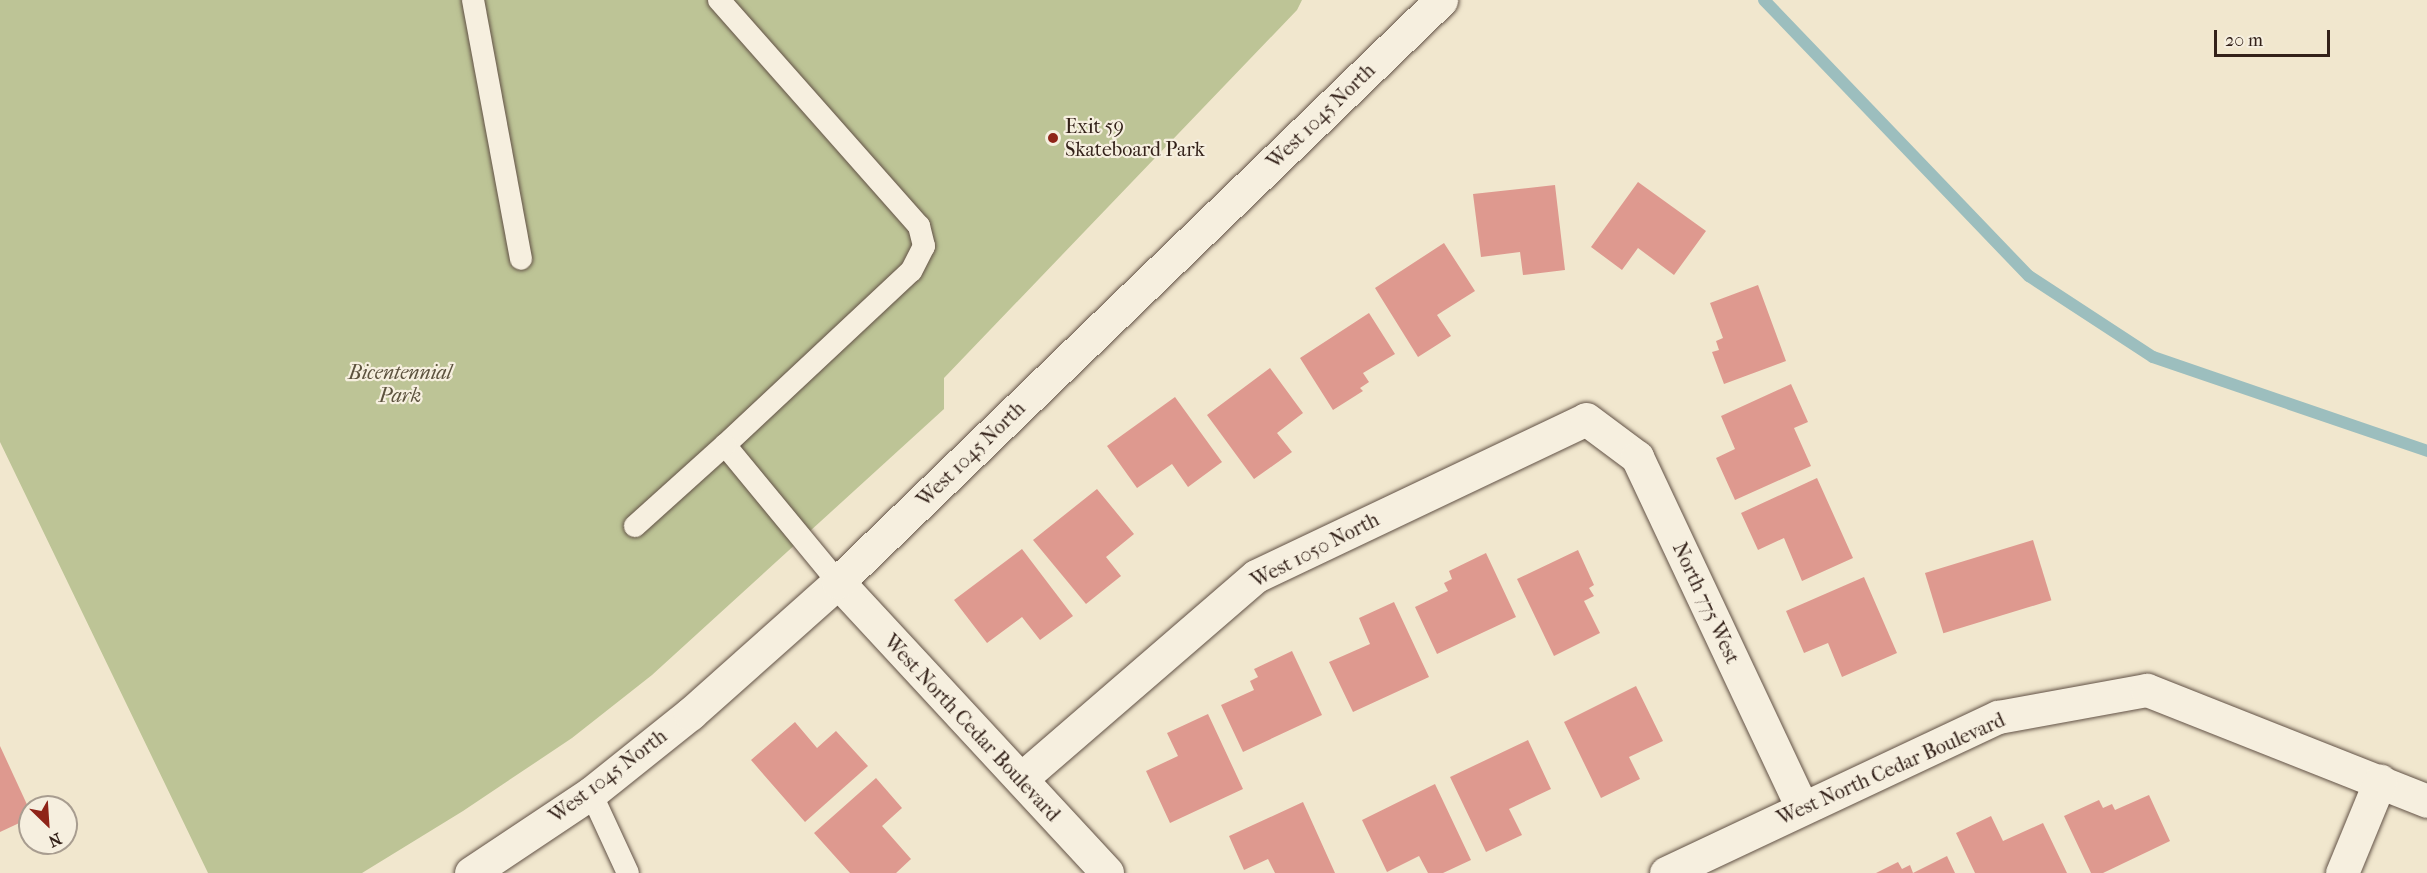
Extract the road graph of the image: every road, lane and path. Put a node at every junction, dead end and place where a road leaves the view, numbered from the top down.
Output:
1 (473, 0) edge
2 (719, 0) edge
3 (1441, 0) edge
4 (521, 259) dead end
5 (1586, 419) joint
6 (725, 445) junction
7 (635, 526) dead end
8 (838, 582) junction
9 (1022, 778) junction
10 (2380, 781) junction
11 (591, 793) junction
12 (2427, 801) edge
13 (1802, 807) junction
14 (471, 873) edge
15 (628, 873) edge
16 (1107, 873) edge
17 (1666, 873) edge
18 (2342, 873) edge

1 - 4 lane
2 - 6 lane
3 - 8 street, West 1045 North
5 - 9 street, West 1050 North
5 - 13 street, North 775 West
6 - 7 lane
6 - 8 lane
8 - 9 street, West North Cedar Boulevard
8 - 11 street, West 1045 North
9 - 16 street, West North Cedar Boulevard
10 - 12 street, West North Cedar Boulevard
10 - 13 street, West North Cedar Boulevard
10 - 18 street
11 - 14 street, West 1045 North
11 - 15 lane
13 - 17 street, West North Cedar Boulevard

